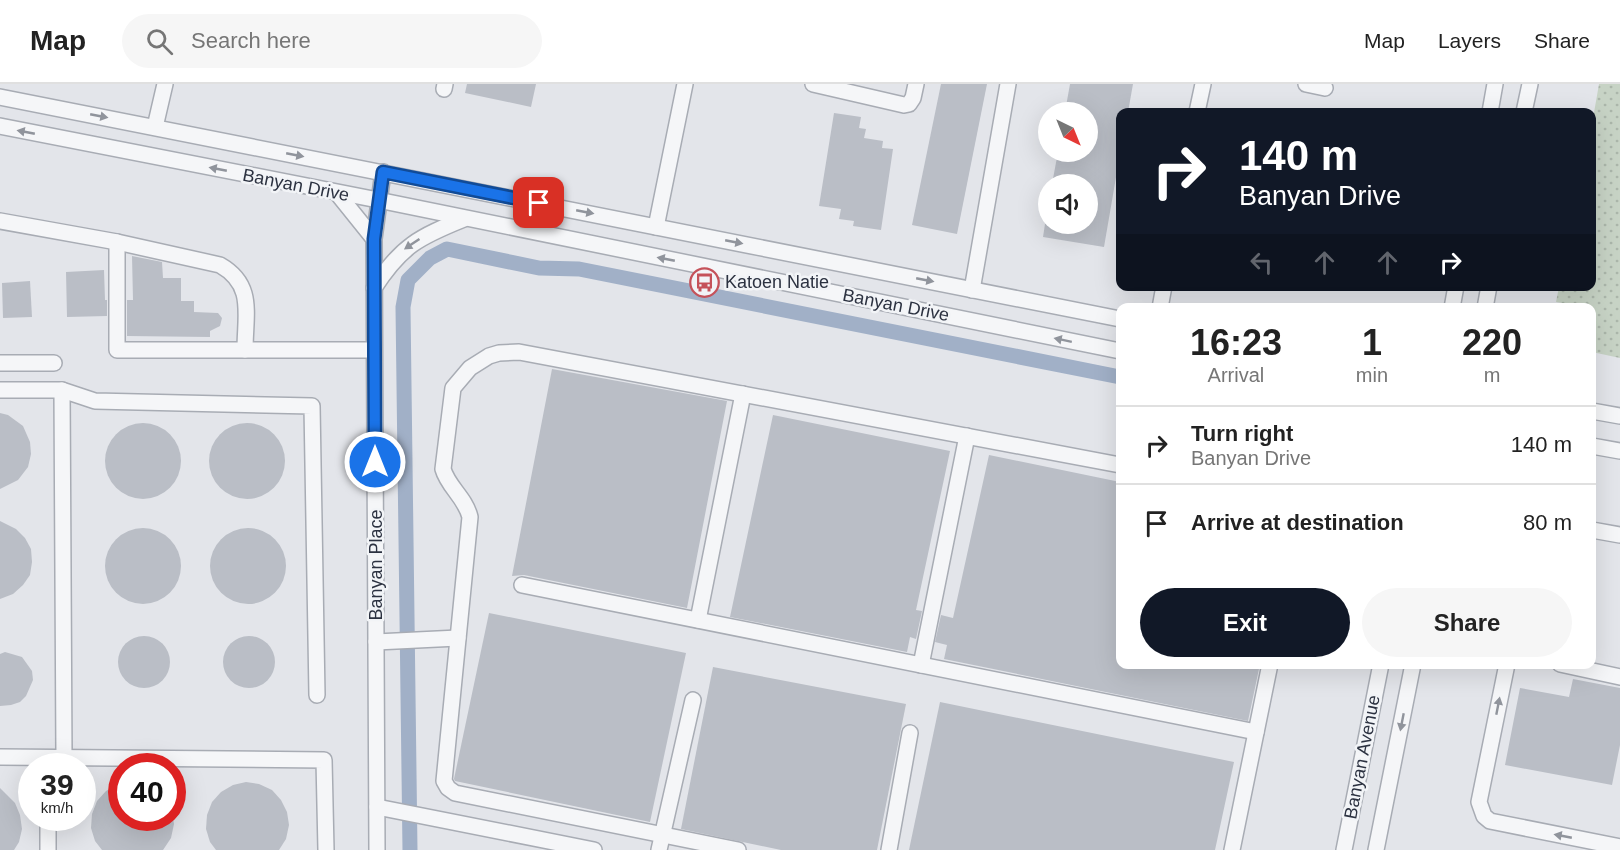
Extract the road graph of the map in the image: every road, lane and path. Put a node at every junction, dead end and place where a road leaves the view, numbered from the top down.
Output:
1 (165, 84) edge
2 (685, 84) edge
3 (813, 84) edge
4 (916, 84) edge
5 (1008, 84) edge
6 (1203, 84) edge
7 (1306, 84) edge
8 (1495, 84) edge
9 (1530, 84) edge
10 (1325, 88) dead end
11 (9, 93) edge
12 (1198, 108) edge
13 (1491, 108) edge
14 (1525, 108) edge
15 (0, 126) edge
16 (155, 127) junction
17 (383, 172) junction
18 (337, 193) junction
19 (378, 200) junction
20 (464, 219) junction
21 (0, 221) edge
22 (656, 227) junction
23 (374, 239) junction
24 (117, 242) junction
25 (374, 288) junction
26 (972, 290) junction
27 (1116, 318) edge
28 (245, 350) junction
29 (375, 350) junction
30 (1116, 350) edge
31 (0, 363) edge
32 (54, 363) dead end
33 (0, 390) edge
34 (62, 390) junction
35 (743, 394) junction
36 (1596, 412) edge
37 (1620, 416) edge
38 (968, 436) junction
39 (1596, 447) edge
40 (1620, 451) edge
41 (1116, 464) edge
42 (1596, 531) edge
43 (1620, 535) edge
44 (522, 585) dead end
45 (698, 620) junction
46 (458, 638) junction
47 (376, 642) junction
48 (921, 665) junction
49 (1269, 669) edge
50 (1380, 669) edge
51 (1412, 669) edge
52 (1506, 669) edge
53 (1583, 669) edge
54 (1620, 677) edge
55 (317, 695) dead end
56 (693, 700) dead end
57 (1256, 732) junction
58 (910, 733) dead end
59 (59, 753) edge
60 (0, 757) edge
61 (18, 759) edge
62 (96, 762) edge
63 (377, 807) junction
64 (48, 831) edge
65 (663, 835) junction
66 (1620, 847) edge
67 (48, 850) edge
68 (326, 850) edge
69 (377, 850) edge
70 (594, 850) edge
71 (659, 850) edge
72 (738, 850) edge
73 (889, 850) edge
74 (1232, 850) edge
75 (1344, 850) edge
76 (1377, 850) edge

1 - 16 street
2 - 22 street
3 - 4 street
5 - 26 street
6 - 12 street
7 - 10 street
8 - 13 street
9 - 14 street
11 -> 16 street, Banyan Drive
18 -> 15 street, Banyan Drive
16 -> 17 street, Banyan Drive
17 - 19 street, Banyan Place
17 -> 22 street, Banyan Drive
18 - 19 street, Banyan Drive
18 - 23 street
19 - 20 street, Banyan Drive
19 - 23 street, Banyan Place
20 -> 25 street
30 -> 20 street, Banyan Drive
21 - 24 street
22 -> 26 street, Banyan Drive
23 - 25 street, Banyan Place
24 - 28 street
24 - 28 street
25 - 29 street, Banyan Place
26 - 27 street, Banyan Drive
28 - 29 street
29 - 47 street, Banyan Place
31 - 32 street
33 - 34 street
34 - 55 street
34 - 59 street
35 - 38 street
35 - 45 street
35 - 46 street
36 - 37 street
38 - 41 street
38 - 48 street
39 - 40 street
42 - 43 street
44 - 45 street
45 - 48 street
46 - 47 street
46 - 65 street
47 - 63 street, Banyan Place
48 - 57 street
49 - 57 street
50 - 75 street, Banyan Avenue
51 -> 76 street, Banyan Avenue
66 -> 52 street
53 - 54 street
56 - 65 street
57 - 74 street
58 - 73 street
60 - 61 street
62 - 68 street
63 - 69 street, Banyan Place
63 - 70 street
64 - 67 street
65 - 71 street
65 - 72 street

